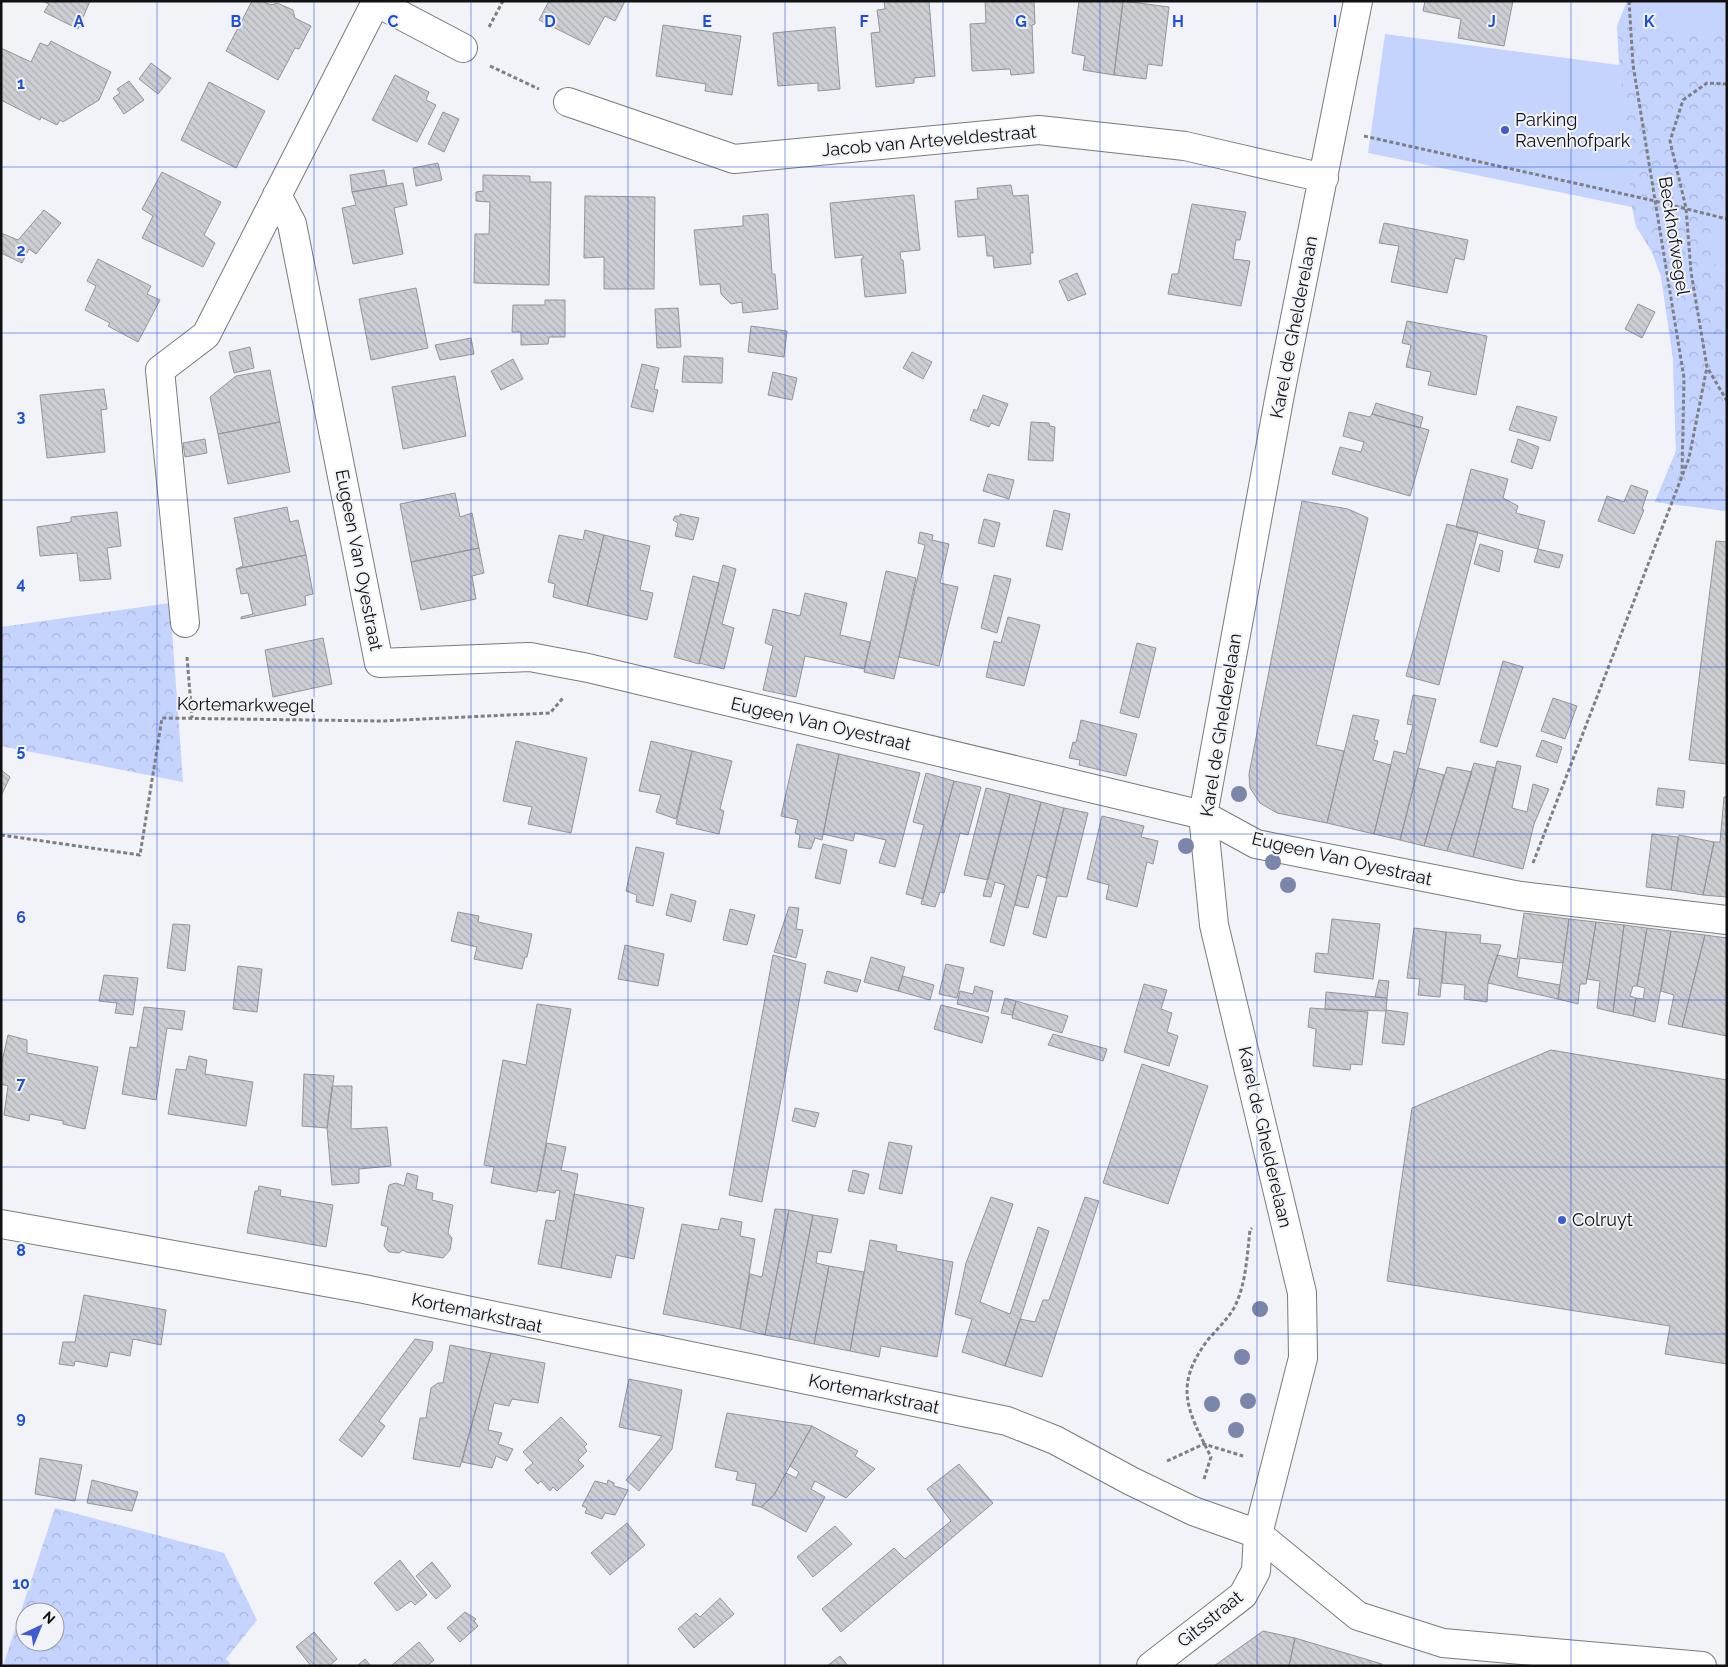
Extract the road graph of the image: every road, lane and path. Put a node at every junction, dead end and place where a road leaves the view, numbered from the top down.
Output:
1 (1358, 1) edge
2 (1629, 1) edge
3 (375, 2) edge
4 (463, 48) joint
5 (1727, 84) edge
6 (568, 102) joint
7 (1334, 129) junction
8 (1324, 178) junction
9 (277, 195) junction
10 (1655, 201) junction
11 (1686, 208) junction
12 (1727, 219) edge
13 (1706, 367) junction
14 (1727, 401) edge
15 (1682, 476) junction
16 (185, 623) joint
17 (588, 668) junction
18 (192, 718) junction
19 (1203, 815) junction
20 (1, 835) edge
21 (1520, 896) junction
22 (1727, 920) edge
23 (1280, 1200) junction
24 (1, 1224) edge
25 (1204, 1444) junction
26 (1275, 1466) junction
27 (1131, 1482) junction
28 (1193, 1511) junction
29 (1258, 1534) junction
30 (1151, 1666) edge
31 (1702, 1666) edge

1 - 7 street, Karel de Ghelderelaan
2 - 10 path, Beckhofwegel
3 - 4 street
3 - 9 street
4 - 6 path
5 - 11 path
6 - 8 street, Jacob van Arteveldestraat
7 - 8 street, Karel de Ghelderelaan
7 - 10 path
8 - 19 street, Karel de Ghelderelaan
9 - 16 street
9 - 17 street, Eugeen Van Oyestraat
10 - 11 path
10 - 15 path, Beckhofwegel
11 - 12 path
11 - 13 path
13 - 14 path
13 - 15 path
15 - 21 path
16 - 18 path
17 - 18 path, Kortemarkwegel
17 - 19 street, Eugeen Van Oyestraat
18 - 20 path, Kortemarkwegel
19 - 21 street, Eugeen Van Oyestraat
19 - 23 street, Karel de Ghelderelaan
21 - 22 street, Eugeen Van Oyestraat
23 - 25 path
23 - 26 street, Karel de Ghelderelaan
24 - 27 street, Kortemarkstraat
25 - 26 path
25 - 27 path
25 - 28 path
26 - 29 street, Karel de Ghelderelaan
27 - 28 street, Kortemarkstraat
28 - 29 street, Kortemarkstraat
29 - 30 street, Gitsstraat
29 - 31 street, Kortemarkstraat

